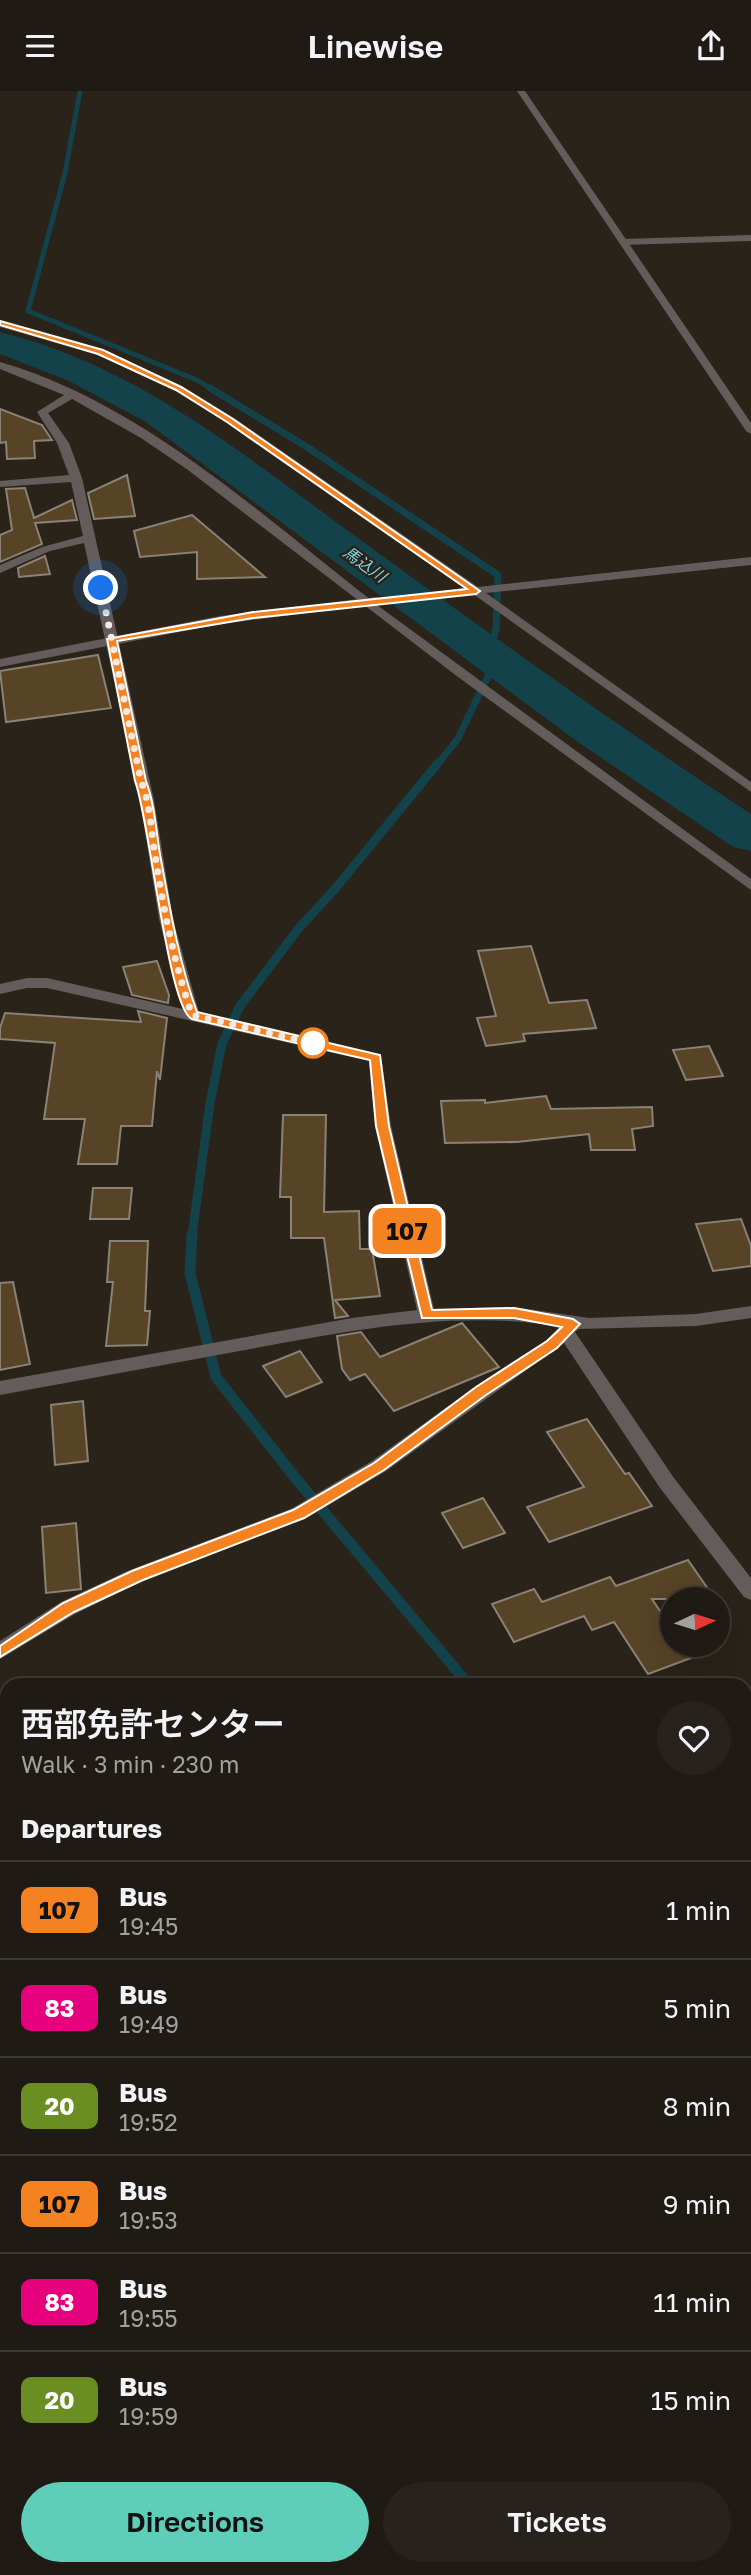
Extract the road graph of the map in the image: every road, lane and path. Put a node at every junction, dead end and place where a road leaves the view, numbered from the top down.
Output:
1 (521, 91) edge
2 (751, 238) edge
3 (623, 242) junction
4 (0, 324) edge
5 (0, 365) edge
6 (74, 394) junction
7 (751, 431) edge
8 (76, 478) junction
9 (0, 484) edge
10 (90, 538) junction
11 (751, 561) edge
12 (0, 569) edge
13 (479, 591) junction
14 (372, 602) junction
15 (112, 639) junction
16 (0, 663) edge
17 (751, 788) edge
18 (751, 886) edge
19 (0, 989) edge
20 (192, 1015) junction
21 (751, 1312) edge
22 (427, 1315) junction
23 (569, 1328) junction
24 (0, 1388) edge
25 (751, 1592) edge
26 (0, 1651) edge

1 - 3 street
2 - 3 street
3 - 7 street
4 - 13 street
5 - 6 street
6 - 8 street
6 - 14 street
8 - 9 street
8 - 10 street
10 - 12 street
10 - 15 street
11 - 13 street
13 - 14 street
13 - 17 street
14 - 15 street
14 - 18 street
15 - 16 street
15 - 20 street
19 - 20 street
20 - 22 street
21 - 23 street
22 - 23 street
22 - 24 street
23 - 25 street
23 - 26 street

